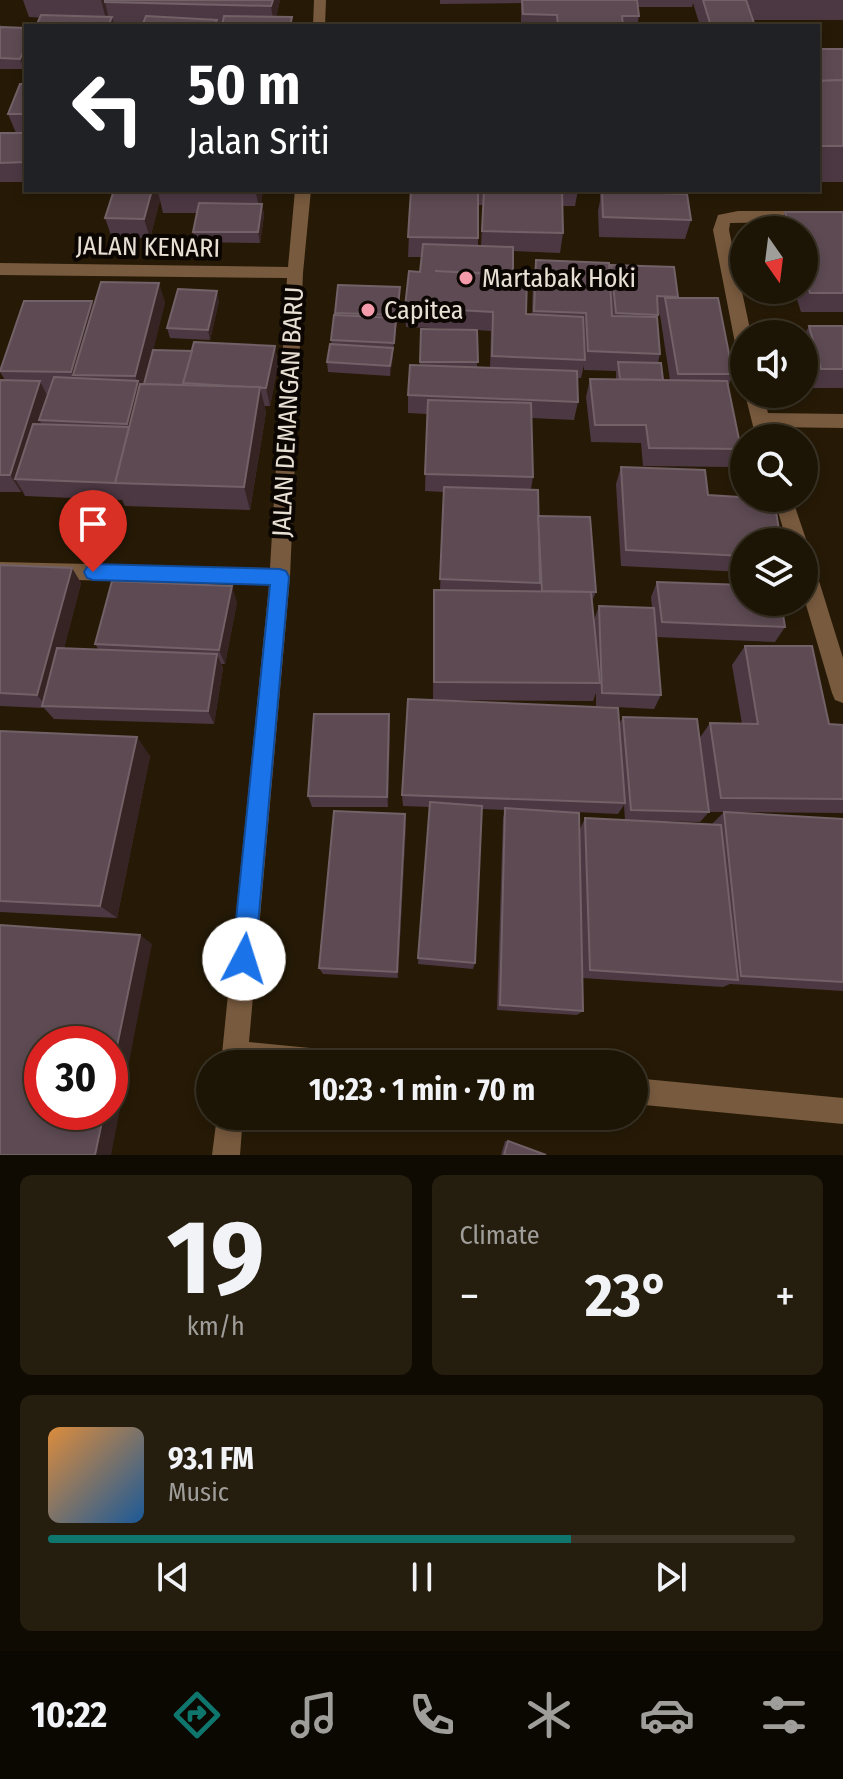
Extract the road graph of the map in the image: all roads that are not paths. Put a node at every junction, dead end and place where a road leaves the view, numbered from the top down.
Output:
1 (320, 0) edge
2 (319, 24) edge
3 (303, 192) edge
4 (843, 216) edge
5 (0, 269) edge
6 (295, 273) junction
7 (739, 320) edge
8 (757, 408) edge
9 (759, 420) junction
10 (843, 421) edge
11 (760, 424) edge
12 (0, 570) edge
13 (280, 577) junction
14 (818, 611) edge
15 (843, 693) edge
16 (235, 1050) edge
17 (648, 1092) edge
18 (843, 1111) edge
19 (229, 1130) edge
20 (226, 1155) edge

1 - 2 street
3 - 6 street, JALAN DEMANGAN BARU
4 - 7 street
5 - 6 street, JALAN KENARI
6 - 13 street, JALAN DEMANGAN BARU
8 - 9 street
9 - 10 street
9 - 11 street
12 - 13 street
13 - 16 street, JALAN DEMANGAN BARU
14 - 15 street
17 - 18 street
19 - 20 street

